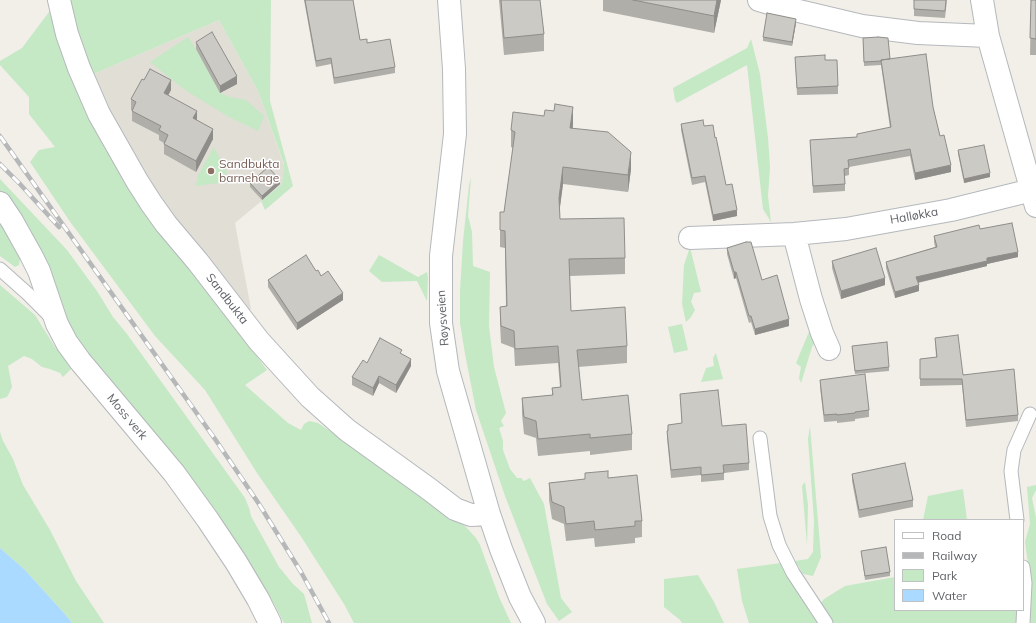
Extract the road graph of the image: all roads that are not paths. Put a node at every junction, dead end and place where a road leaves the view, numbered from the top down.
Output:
1 (59, 0) edge
2 (449, 0) edge
3 (759, 0) edge
4 (982, 0) edge
5 (988, 36) junction
6 (1033, 188) edge
7 (0, 203) edge
8 (794, 234) junction
9 (690, 238) dead end
10 (0, 269) edge
11 (58, 324) junction
12 (829, 349) dead end
13 (1030, 414) dead end
14 (760, 438) dead end
15 (489, 514) junction
16 (1017, 519) edge
17 (1024, 575) edge
18 (1024, 603) edge
19 (1024, 611) edge
20 (270, 623) edge
21 (534, 623) edge
22 (826, 623) edge
23 (1023, 623) edge

1 - 15 street, Sandbukta
2 - 15 street, Røysveien
3 - 5 street
4 - 5 street, Halløkka
5 - 6 street, Halløkka
6 - 8 street, Halløkka
7 - 11 street, Moss verk
8 - 9 street, Halløkka
8 - 12 street
10 - 11 lane
11 - 20 street, Moss verk
13 - 16 lane
14 - 22 lane
15 - 21 street, Røysveien
17 - 18 lane
19 - 23 lane

